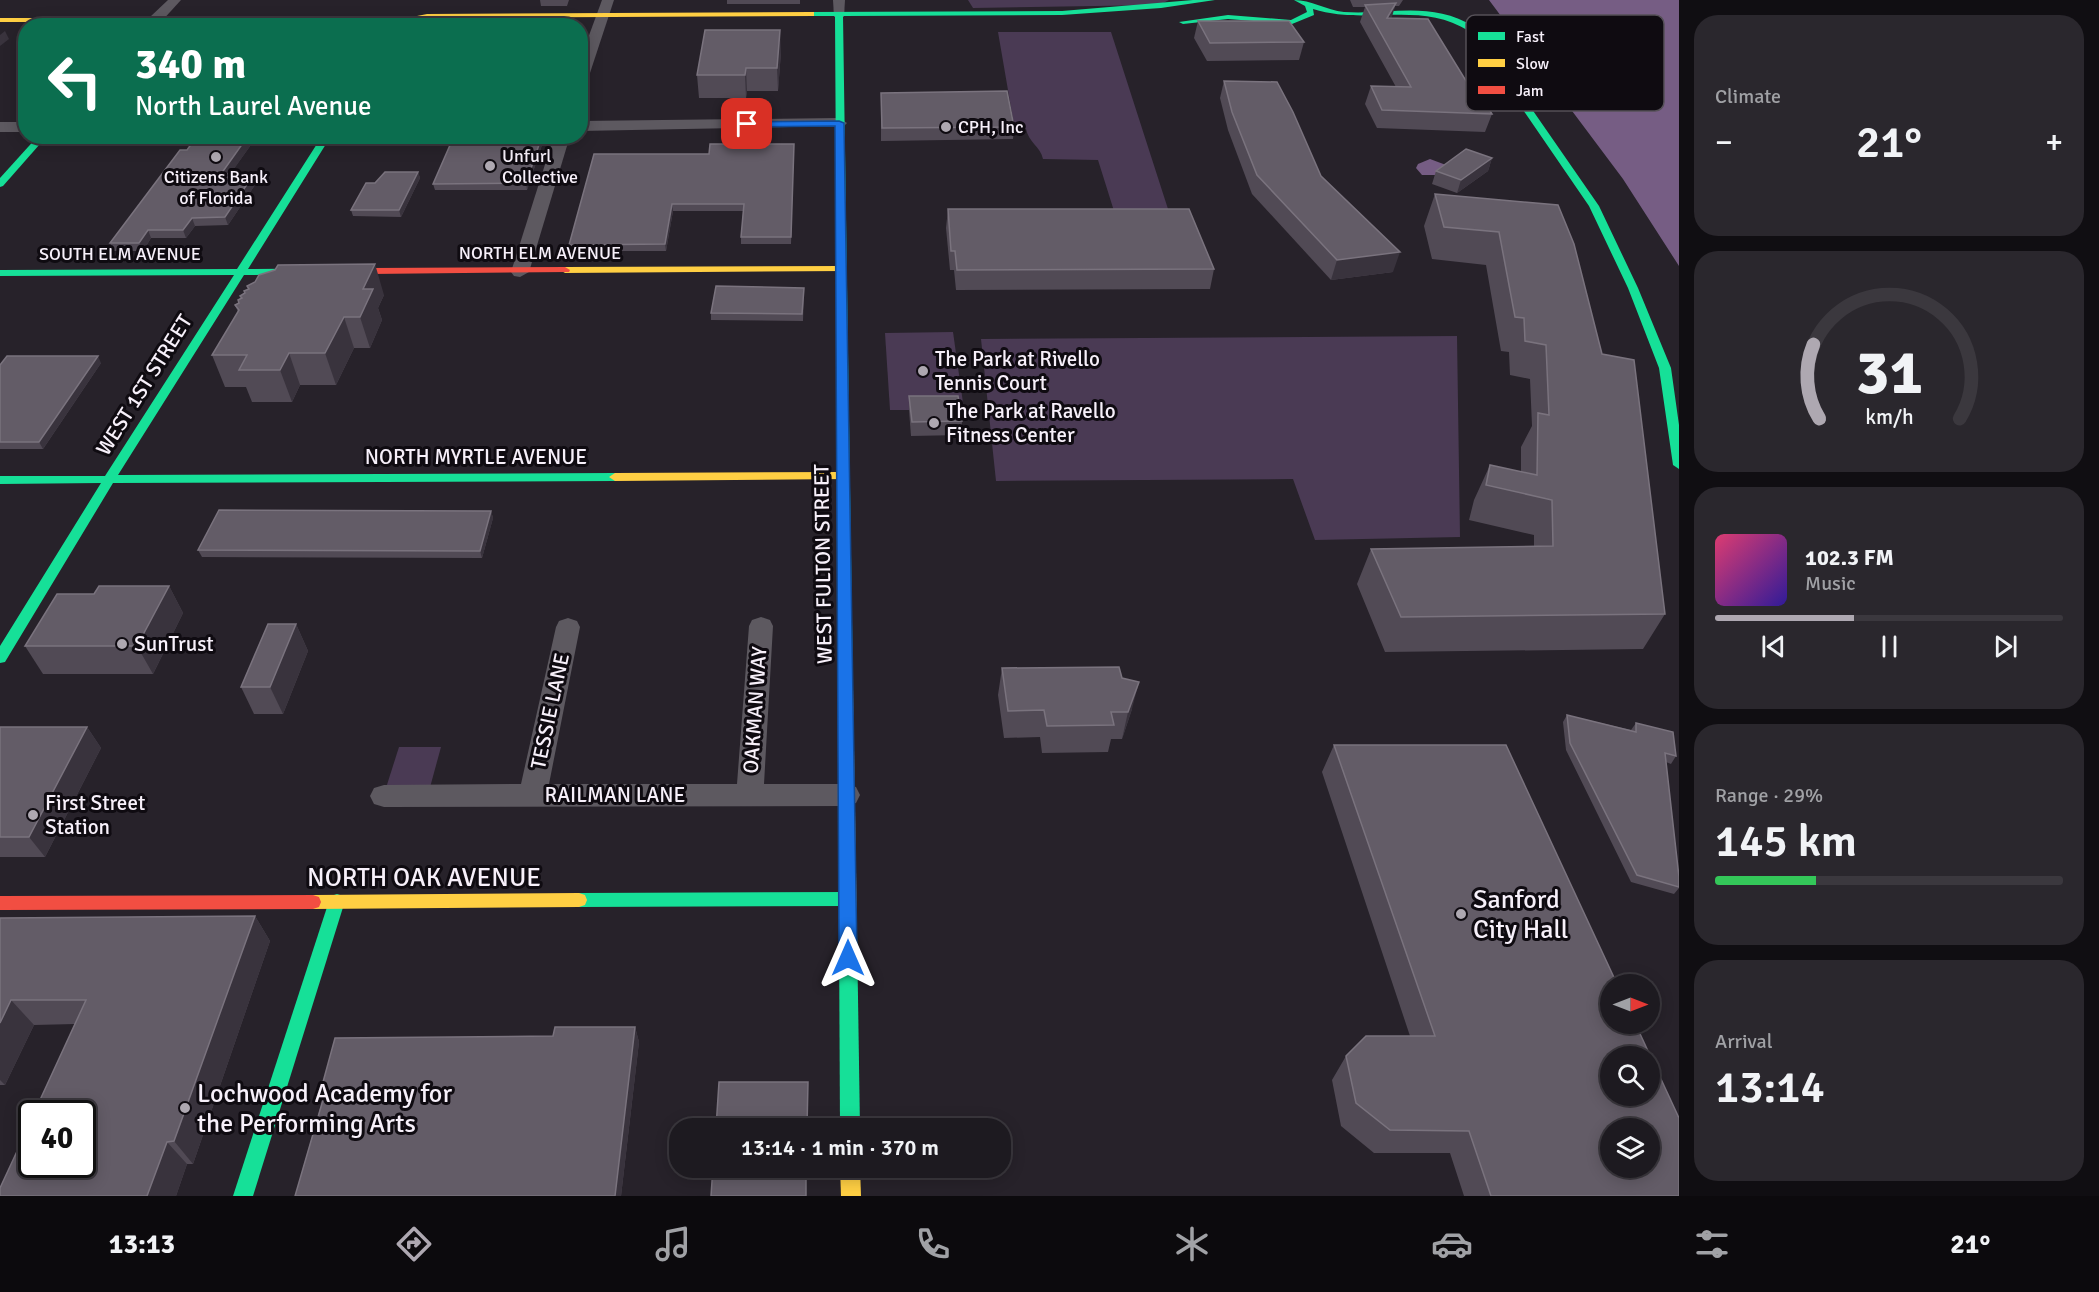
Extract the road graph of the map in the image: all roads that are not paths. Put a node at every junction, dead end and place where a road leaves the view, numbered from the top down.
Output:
1 (175, 0) edge
2 (608, 0) edge
3 (1211, 0) edge
4 (1238, 1) edge
5 (1303, 3) edge
6 (394, 6) dead end
7 (411, 6) dead end
8 (839, 13) edge
9 (1074, 13) junction
10 (1421, 13) junction
11 (158, 18) edge
12 (394, 18) edge
13 (400, 18) edge
14 (419, 18) edge
15 (514, 18) edge
16 (0, 20) edge
17 (18, 20) edge
18 (588, 20) edge
19 (600, 20) junction
20 (1301, 20) junction
21 (1268, 21) junction
22 (1466, 23) edge
23 (588, 24) edge
24 (1118, 24) dead end
25 (1169, 24) dead end
26 (588, 57) edge
27 (1530, 111) edge
28 (839, 123) junction
29 (588, 126) edge
30 (0, 127) edge
31 (18, 127) edge
32 (36, 144) edge
33 (322, 144) edge
34 (560, 144) edge
35 (0, 184) edge
36 (841, 268) junction
37 (240, 272) junction
38 (520, 272) junction
39 (0, 273) edge
40 (1679, 465) edge
41 (843, 476) junction
42 (109, 479) junction
43 (0, 480) edge
44 (761, 626) dead end
45 (568, 627) dead end
46 (0, 658) edge
47 (533, 795) junction
48 (750, 795) junction
49 (846, 795) junction
50 (384, 796) dead end
51 (848, 900) junction
52 (337, 901) junction
53 (0, 903) edge
54 (850, 1118) edge
55 (850, 1178) edge
56 (243, 1196) edge
57 (850, 1196) edge

1 - 11 street
2 - 19 street
3 - 9 main road
4 - 9 main road
4 - 21 main road
5 - 10 main road
5 - 20 main road
6 - 12 main road
7 - 13 main road
8 - 9 main road
8 - 19 main road
8 - 24 main road
8 - 28 main road, WEST FULTON STREET
10 - 20 main road
10 - 22 main road
14 - 15 main road
16 - 17 main road
18 - 19 main road
19 - 23 main road
19 - 26 street
20 - 21 main road
21 - 25 main road
27 - 40 main road
28 - 29 street
28 - 36 main road, WEST FULTON STREET
30 - 31 street
32 - 35 main road
33 - 37 main road, WEST 1ST STREET
34 - 38 street
36 - 38 main road, NORTH ELM AVENUE
36 - 41 main road, WEST FULTON STREET
37 - 38 main road, NORTH ELM AVENUE
37 - 39 main road, SOUTH ELM AVENUE
37 - 42 main road, WEST 1ST STREET
41 - 42 main road, NORTH MYRTLE AVENUE
41 - 49 main road, WEST FULTON STREET
42 - 43 main road, NORTH MYRTLE AVENUE
42 - 46 main road, WEST 1ST STREET
44 - 48 street, OAKMAN WAY
45 - 47 street, TESSIE LANE
47 - 48 street, RAILMAN LANE
47 - 50 street, RAILMAN LANE
48 - 49 street, RAILMAN LANE
49 - 51 main road, WEST FULTON STREET
51 - 52 main road, NORTH OAK AVENUE
51 - 54 main road, WEST FULTON STREET
52 - 53 main road, NORTH OAK AVENUE
52 - 56 main road
55 - 57 main road

